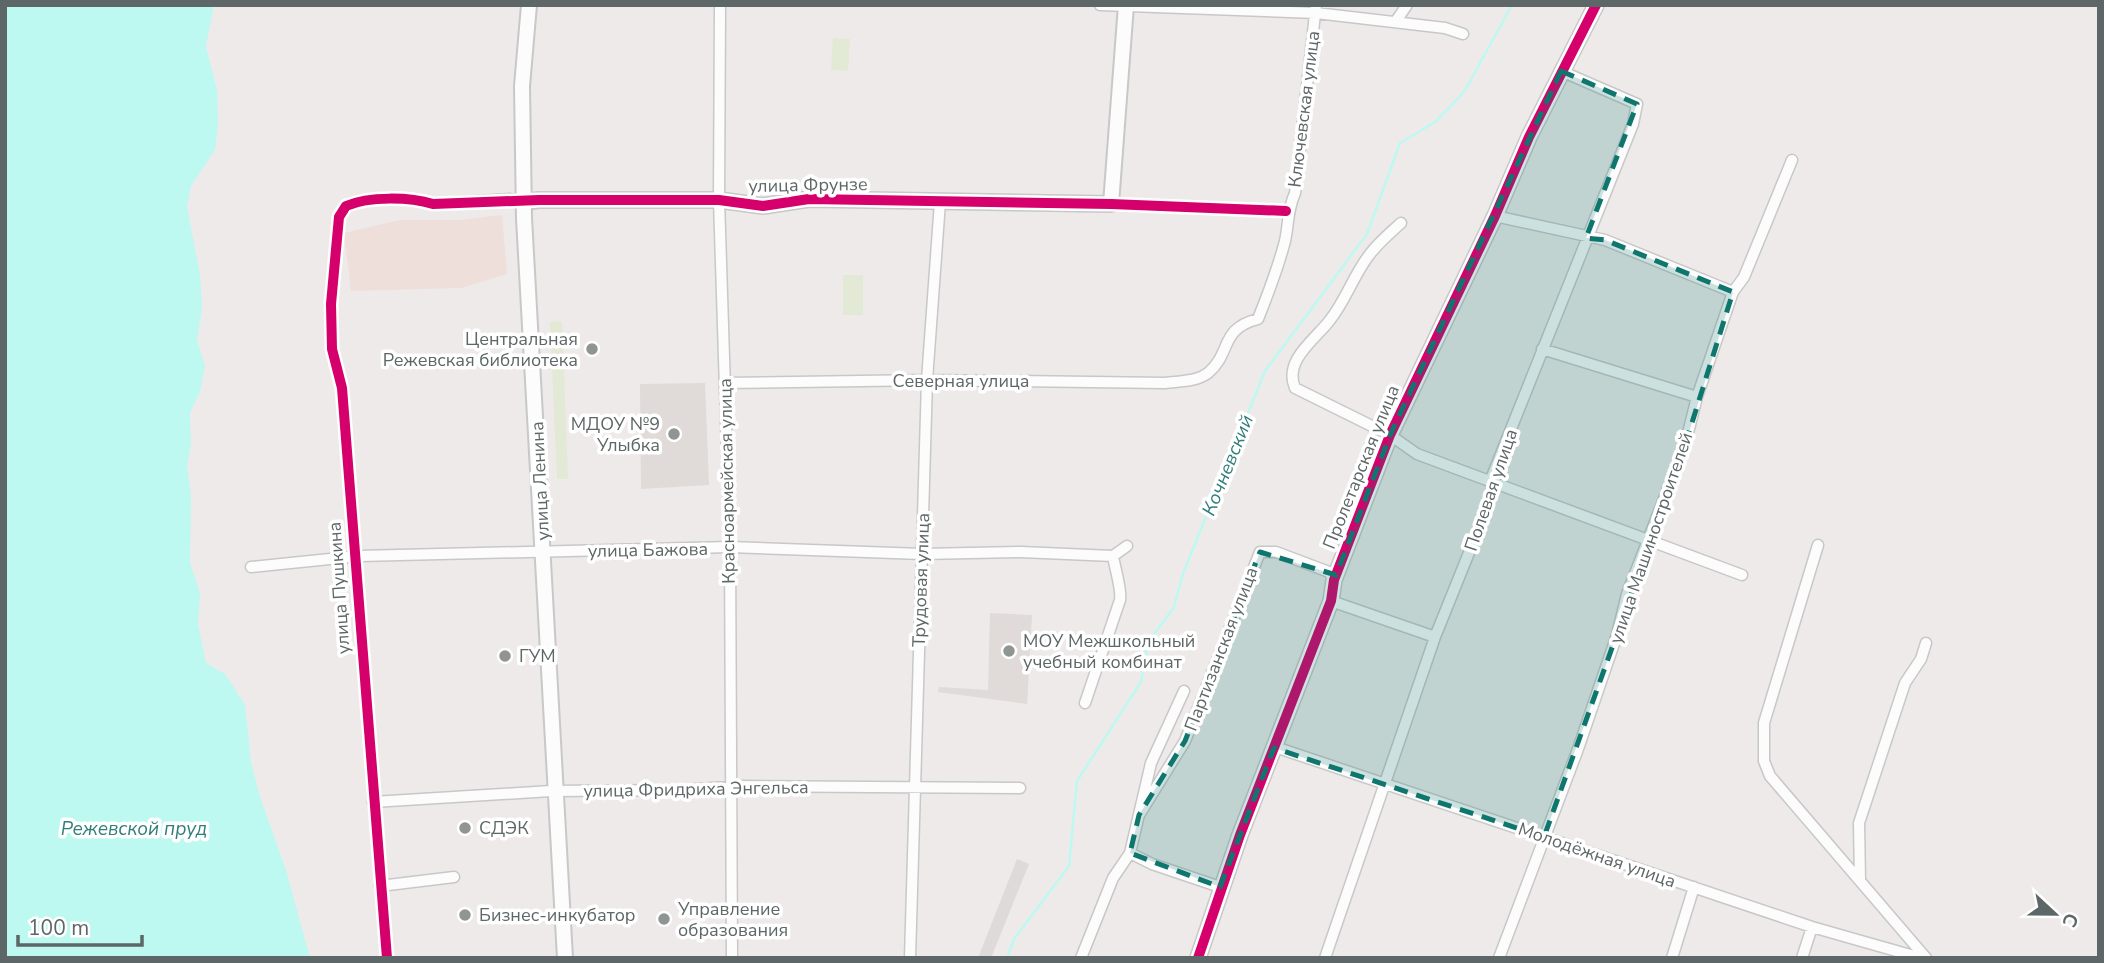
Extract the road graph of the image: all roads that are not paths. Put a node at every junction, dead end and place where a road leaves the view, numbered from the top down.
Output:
1 (529, 5) edge
2 (720, 5) edge
3 (1100, 5) edge
4 (1407, 5) edge
5 (1596, 5) edge
6 (1126, 7) edge
7 (1316, 9) edge
8 (1396, 21) junction
9 (1463, 34) dead end
10 (1561, 71) junction
11 (1792, 160) dead end
12 (719, 200) junction
13 (524, 202) junction
14 (940, 202) junction
15 (1111, 204) junction
16 (1286, 212) junction
17 (1495, 216) junction
18 (339, 217) joint
19 (1401, 223) dead end
20 (1586, 238) junction
21 (1733, 292) junction
22 (1542, 349) junction
23 (1196, 379) joint
24 (927, 380) junction
25 (725, 383) junction
26 (1697, 397) junction
27 (1390, 435) junction
28 (1491, 479) junction
29 (1649, 540) junction
30 (1818, 545) dead end
31 (1127, 546) dead end
32 (730, 547) junction
33 (544, 552) junction
34 (922, 554) junction
35 (353, 556) junction
36 (1113, 556) junction
37 (251, 567) dead end
38 (1742, 575) dead end
39 (1334, 580) junction
40 (1331, 601) junction
41 (1435, 637) junction
42 (1926, 642) dead end
43 (1184, 691) dead end
44 (1085, 703) dead end
45 (1275, 747) junction
46 (1386, 782) junction
47 (730, 788) junction
48 (913, 788) junction
49 (1020, 788) dead end
50 (555, 792) junction
51 (373, 802) junction
52 (1139, 815) junction
53 (1544, 837) junction
54 (1130, 852) junction
55 (454, 877) dead end
56 (1860, 882) junction
57 (380, 886) junction
58 (1220, 887) junction
59 (1693, 887) junction
60 (1812, 927) junction
61 (387, 958) edge
62 (565, 958) edge
63 (732, 958) edge
64 (911, 958) edge
65 (1082, 958) edge
66 (1198, 958) edge
67 (1325, 958) edge
68 (1499, 958) edge
69 (1672, 958) edge
70 (1802, 958) edge
71 (1924, 958) edge

1 - 13 street, улица Ленина
2 - 12 street, Красноармейская улица
3 - 6 street
4 - 8 street
5 - 10 street, Пролетарская улица
6 - 7 street
6 - 15 street
7 - 8 street
7 - 16 street, Ключевская улица
8 - 9 street
10 - 17 street, Пролетарская улица
10 - 20 street, Полевая улица
11 - 21 street, улица Машиностроителей
12 - 13 street, улица Фрунзе
12 - 14 street, улица Фрунзе
12 - 25 street, Красноармейская улица
13 - 18 street, улица Фрунзе
13 - 33 street, улица Ленина
14 - 15 street, улица Фрунзе
14 - 24 street, Трудовая улица
15 - 16 street, улица Фрунзе
16 - 23 street, Ключевская улица
17 - 20 street
17 - 27 street, Пролетарская улица
18 - 35 street, улица Пушкина
19 - 27 street
20 - 21 street
20 - 22 street, Полевая улица
21 - 26 street, улица Машиностроителей
22 - 26 street
22 - 28 street, Полевая улица
23 - 24 street, Северная улица
24 - 25 street, Северная улица
24 - 34 street, Трудовая улица
25 - 32 street, Красноармейская улица
26 - 29 street, улица Машиностроителей
27 - 28 street
27 - 39 street, Пролетарская улица
28 - 29 street
28 - 41 street, Полевая улица
29 - 38 street
29 - 53 street, улица Машиностроителей
30 - 56 street
31 - 36 street
32 - 33 street, улица Бажова
32 - 34 street, улица Бажова
32 - 47 street, Красноармейская улица
33 - 35 street, улица Бажова
33 - 50 street, улица Ленина
34 - 36 street, улица Бажова
34 - 48 street, Трудовая улица
35 - 37 street, улица Бажова
35 - 51 street, улица Пушкина
36 - 44 street
39 - 40 street, Пролетарская улица
39 - 52 street, Партизанская улица
40 - 41 street
40 - 45 street, Пролетарская улица
41 - 46 street, Полевая улица
42 - 56 street
43 - 52 street, Партизанская улица
45 - 46 street, Молодёжная улица
45 - 58 street, Пролетарская улица
46 - 53 street, Молодёжная улица
46 - 67 street, Полевая улица
47 - 48 street, улица Фридриха Энгельса
47 - 50 street, улица Фридриха Энгельса
47 - 63 street, Красноармейская улица
48 - 49 street, улица Фридриха Энгельса
48 - 64 street, Трудовая улица
50 - 51 street, улица Фридриха Энгельса
50 - 62 street, улица Ленина
51 - 57 street, улица Пушкина
52 - 54 street, Партизанская улица
53 - 59 street, Молодёжная улица
53 - 68 street, улица Машиностроителей
54 - 58 street
54 - 65 street, Партизанская улица
55 - 57 street
56 - 71 street
57 - 61 street, улица Пушкина
58 - 66 street, Пролетарская улица
59 - 60 street, Молодёжная улица
59 - 69 street
60 - 70 street
60 - 71 street, Молодёжная улица

